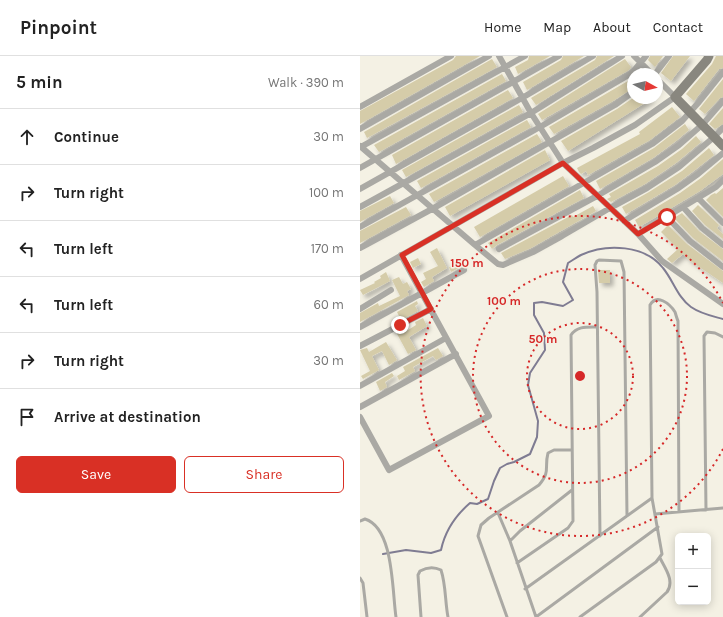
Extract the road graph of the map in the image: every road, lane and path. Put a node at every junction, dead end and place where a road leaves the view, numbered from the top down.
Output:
1 (451, 56) edge
2 (489, 56) edge
3 (499, 56) edge
4 (525, 56) edge
5 (559, 56) edge
6 (593, 56) edge
7 (622, 56) edge
8 (634, 56) edge
9 (646, 56) edge
10 (669, 56) edge
11 (709, 56) edge
12 (641, 63) junction
13 (506, 67) junction
14 (646, 68) edge
15 (660, 68) edge
16 (723, 72) edge
17 (514, 82) junction
18 (663, 86) edge
19 (627, 96) edge
20 (675, 97) junction
21 (522, 98) junction
22 (723, 101) edge
23 (360, 107) edge
24 (690, 112) junction
25 (531, 113) junction
26 (703, 124) junction
27 (540, 127) junction
28 (723, 128) edge
29 (360, 129) edge
30 (714, 137) junction
31 (549, 142) junction
32 (723, 146) edge
33 (360, 147) edge
34 (723, 153) edge
35 (375, 160) junction
36 (563, 163) junction
37 (360, 168) edge
38 (389, 172) junction
39 (723, 180) edge
40 (402, 183) junction
41 (584, 183) junction
42 (360, 189) edge
43 (417, 196) junction
44 (597, 196) junction
45 (698, 198) junction
46 (360, 207) edge
47 (610, 208) junction
48 (683, 208) junction
49 (432, 209) junction
50 (667, 217) junction
51 (624, 221) junction
52 (723, 223) edge
53 (360, 226) edge
54 (454, 226) junction
55 (638, 234) junction
56 (475, 245) junction
57 (723, 245) edge
58 (360, 248) edge
59 (499, 250) dead end
60 (402, 255) junction
61 (723, 267) edge
62 (464, 270) dead end
63 (360, 279) edge
64 (391, 290) dead end
65 (422, 294) junction
66 (723, 304) edge
67 (360, 309) edge
68 (431, 309) junction
69 (360, 327) edge
70 (597, 327) junction
71 (723, 337) edge
72 (446, 338) junction
73 (360, 346) edge
74 (456, 354) junction
75 (360, 386) edge
76 (360, 407) edge
77 (360, 417) edge
78 (572, 450) junction
79 (572, 490) junction
80 (652, 498) junction
81 (723, 508) edge
82 (706, 510) junction
83 (679, 512) junction
84 (498, 513) junction
85 (655, 514) junction
86 (627, 516) junction
87 (360, 521) edge
88 (658, 528) junction
89 (600, 536) junction
90 (510, 541) junction
91 (660, 558) junction
92 (517, 563) junction
93 (360, 578) edge
94 (525, 589) junction
95 (367, 617) edge
96 (396, 617) edge
97 (421, 617) edge
98 (448, 617) edge
99 (507, 617) edge
100 (536, 617) edge
101 (580, 617) edge
102 (640, 617) edge

1 - 23 street
2 - 29 street
3 - 13 street
4 - 13 street
5 - 17 street
6 - 21 street
7 - 25 street
8 - 12 street
9 - 12 street
10 - 15 street
11 - 20 street
12 - 14 street
12 - 27 street
13 - 17 street
13 - 33 street
16 - 24 street
17 - 21 street
17 - 35 street
18 - 20 street
19 - 31 street
20 - 24 street
20 - 36 street
21 - 25 street
21 - 38 street
22 - 26 street
24 - 26 street
24 - 41 street
25 - 27 street
25 - 40 street
26 - 30 street
26 - 44 street
27 - 31 street
27 - 43 street
28 - 30 street
30 - 32 street
30 - 47 street
31 - 36 street
31 - 49 street
33 - 35 street
34 - 51 street
35 - 37 street
35 - 38 street
36 - 41 street
36 - 54 street
38 - 40 street
38 - 42 street
39 - 45 street
40 - 43 street
40 - 46 street
41 - 44 street
41 - 56 street
43 - 49 street
43 - 53 street
44 - 47 street
44 - 59 street
45 - 48 street
45 - 52 street
47 - 51 street
47 - 56 street
48 - 50 street
48 - 57 street
49 - 54 street
49 - 58 street
50 - 55 street
50 - 61 street
51 - 55 street
54 - 56 street
54 - 60 street
55 - 66 street
60 - 63 street
60 - 65 street
62 - 65 street
64 - 67 street
65 - 68 street
65 - 69 street
68 - 72 street
68 - 73 street
70 - 78 lane
70 - 86 lane
70 - 89 lane
71 - 82 lane
72 - 74 street
72 - 75 street
74 - 76 street
74 - 77 street
78 - 79 lane
78 - 84 lane
79 - 90 lane
79 - 92 lane
80 - 83 lane
80 - 85 lane
80 - 86 lane
81 - 82 lane
82 - 83 lane
83 - 85 lane
84 - 90 lane
84 - 99 lane
85 - 88 lane
86 - 89 lane
87 - 96 lane
88 - 91 lane
88 - 100 lane
89 - 94 lane
90 - 92 lane
91 - 101 lane
91 - 102 lane
92 - 94 lane
93 - 95 lane
94 - 100 lane
97 - 98 lane

